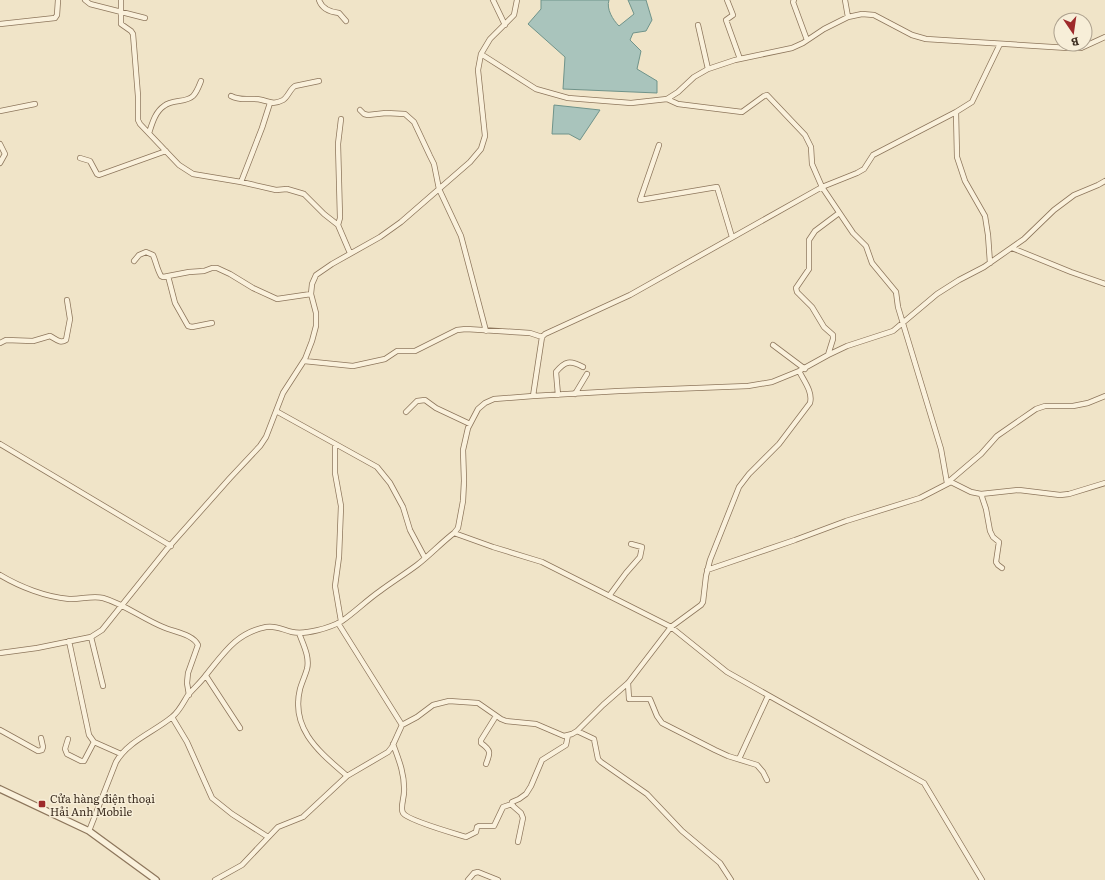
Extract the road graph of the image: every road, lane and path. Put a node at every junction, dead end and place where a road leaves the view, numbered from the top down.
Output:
1 (58, 0) edge
2 (85, 0) edge
3 (122, 0) edge
4 (319, 0) edge
5 (493, 0) edge
6 (517, 0) edge
7 (727, 0) edge
8 (794, 0) edge
9 (845, 0) edge
10 (121, 11) junction
11 (848, 17) junction
12 (145, 18) dead end
13 (346, 21) dead end
14 (0, 24) edge
15 (505, 25) junction
16 (698, 25) dead end
17 (1105, 38) edge
18 (807, 40) junction
19 (1000, 44) junction
20 (481, 54) junction
21 (740, 59) junction
22 (708, 69) junction
23 (201, 81) dead end
24 (319, 82) dead end
25 (232, 96) dead end
26 (668, 99) junction
27 (270, 103) junction
28 (35, 104) dead end
29 (360, 110) dead end
30 (0, 111) edge
31 (956, 112) junction
32 (341, 119) dead end
33 (149, 133) junction
34 (0, 144) edge
35 (659, 145) dead end
36 (166, 151) junction
37 (80, 158) dead end
38 (0, 163) edge
39 (1105, 181) edge
40 (241, 182) junction
41 (822, 187) junction
42 (439, 190) junction
43 (839, 213) junction
44 (338, 225) junction
45 (732, 238) junction
46 (1012, 248) junction
47 (350, 253) junction
48 (134, 261) dead end
49 (990, 263) junction
50 (168, 276) junction
51 (1105, 284) edge
52 (311, 294) junction
53 (68, 300) dead end
54 (212, 323) dead end
55 (903, 323) junction
56 (486, 331) junction
57 (542, 337) junction
58 (0, 343) edge
59 (773, 345) dead end
60 (828, 354) junction
61 (304, 361) junction
62 (583, 367) dead end
63 (804, 369) junction
64 (799, 371) junction
65 (587, 374) dead end
66 (574, 394) junction
67 (558, 395) junction
68 (533, 396) junction
69 (1105, 396) edge
70 (276, 411) junction
71 (406, 412) dead end
72 (470, 424) junction
73 (0, 444) edge
74 (335, 444) junction
75 (947, 483) junction
76 (1105, 483) edge
77 (980, 494) junction
78 (454, 533) junction
79 (631, 544) dead end
80 (171, 546) junction
81 (425, 558) junction
82 (1002, 568) dead end
83 (707, 570) junction
84 (0, 575) edge
85 (609, 596) junction
86 (120, 606) junction
87 (339, 622) junction
88 (670, 627) junction
89 (299, 634) junction
90 (91, 637) junction
91 (69, 641) junction
92 (0, 653) edge
93 (206, 676) junction
94 (628, 683) junction
95 (104, 686) dead end
96 (189, 695) junction
97 (768, 696) junction
98 (496, 716) junction
99 (172, 717) junction
100 (402, 725) junction
101 (240, 728) dead end
102 (0, 730) edge
103 (577, 731) junction
104 (568, 735) junction
105 (41, 738) dead end
106 (68, 739) dead end
107 (94, 742) junction
108 (393, 744) junction
109 (121, 754) junction
110 (739, 759) junction
111 (486, 764) dead end
112 (347, 776) junction
113 (767, 780) dead end
114 (0, 789) edge
115 (512, 804) junction
116 (89, 831) junction
117 (268, 837) junction
118 (518, 842) dead end
119 (156, 880) edge
120 (215, 880) edge
121 (468, 880) edge
122 (498, 880) edge
123 (731, 880) edge
124 (982, 880) edge

1 - 14 street
2 - 10 street
3 - 10 street
4 - 13 street
5 - 15 street
6 - 15 street
7 - 21 street
8 - 18 street
9 - 11 street
10 - 12 street
10 - 33 street
11 - 18 street
11 - 19 street
15 - 20 street
16 - 22 street
17 - 19 street
18 - 21 street
19 - 31 street
20 - 26 street
20 - 42 street
21 - 22 street
22 - 26 street
23 - 33 street
24 - 27 street
25 - 27 street
26 - 41 street
27 - 40 street
28 - 30 street
29 - 42 street
31 - 41 street
31 - 49 street
32 - 44 street
33 - 36 street
34 - 38 street
35 - 45 street
36 - 37 street
36 - 40 street
39 - 46 street
40 - 44 street
41 - 43 street
41 - 45 street
42 - 47 street
42 - 56 street
43 - 55 street
43 - 60 street
44 - 47 street
45 - 57 street
46 - 49 street
46 - 51 street
47 - 52 street
48 - 50 street
49 - 55 street
50 - 52 street
50 - 54 street
52 - 61 street
53 - 58 street
55 - 60 street
55 - 75 street
56 - 57 street
56 - 61 street
57 - 68 street
59 - 63 street
60 - 63 street
61 - 70 street
62 - 67 street
63 - 64 street
64 - 66 street
64 - 83 street
65 - 66 street
66 - 67 street
67 - 68 street
68 - 72 street
69 - 75 street
70 - 74 street
70 - 80 street
71 - 72 street
72 - 78 street
73 - 80 street
74 - 81 street
74 - 87 street
75 - 77 street
75 - 83 street
76 - 77 street
77 - 82 street
78 - 81 street
78 - 85 street
79 - 85 street
80 - 86 street
81 - 87 street
83 - 88 street
84 - 86 street
85 - 88 street
86 - 90 street
86 - 96 street
87 - 89 street
87 - 100 street
88 - 94 street
88 - 97 street
89 - 93 street
89 - 112 street
90 - 91 street
90 - 95 street
91 - 92 street
91 - 107 street
93 - 96 street
93 - 101 street
94 - 103 street
94 - 110 street
96 - 99 street
97 - 110 street
97 - 124 street
98 - 100 street
98 - 104 street
98 - 111 street
99 - 109 street
99 - 117 street
100 - 108 street
102 - 105 street
103 - 104 street
103 - 123 street
104 - 115 street
106 - 107 street
107 - 109 street
108 - 112 street
108 - 115 street
109 - 116 street
110 - 113 street
112 - 117 street
114 - 116 street
115 - 118 street
116 - 119 street
117 - 120 street
121 - 122 street

